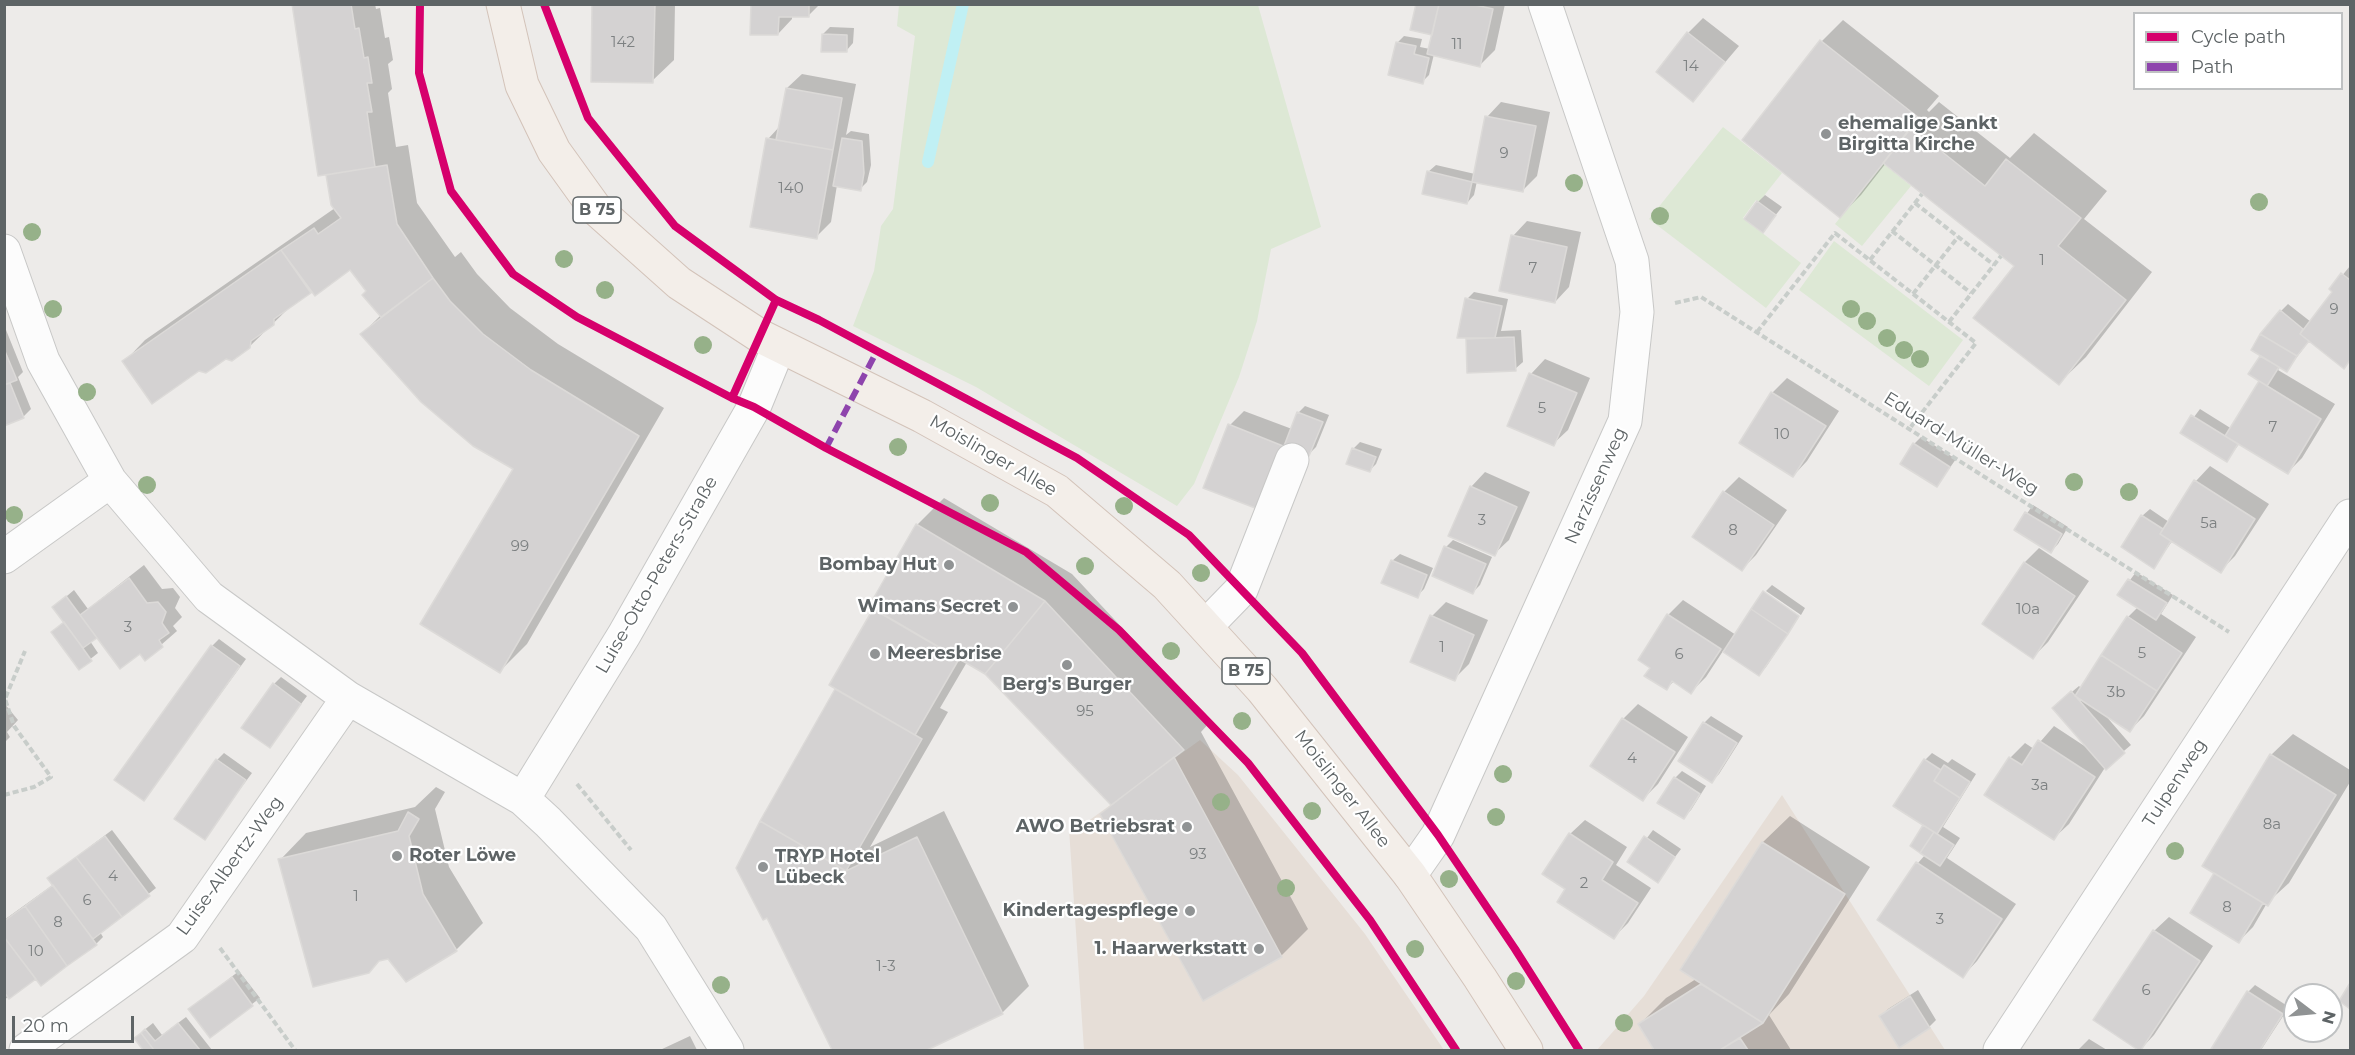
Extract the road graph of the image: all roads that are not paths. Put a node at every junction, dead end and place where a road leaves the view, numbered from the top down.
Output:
1 (503, 4) edge
2 (1545, 4) edge
3 (4, 251) edge
4 (779, 346) junction
5 (1292, 460) dead end
6 (110, 481) junction
7 (2350, 516) edge
8 (4, 557) edge
9 (1206, 627) junction
10 (348, 698) junction
11 (522, 799) junction
12 (1410, 875) junction
13 (26, 1050) edge
14 (727, 1050) edge
15 (1526, 1050) edge
16 (2000, 1050) edge

1 - 4 main road, Moislinger Allee / B 75
2 - 12 street, Narzissenweg
3 - 6 street
4 - 9 main road, Moislinger Allee / B 75
4 - 11 street, Luise-Otto-Peters-Straße
5 - 9 street
6 - 8 street
6 - 10 street
7 - 16 street, Tulpenweg
9 - 12 main road, Moislinger Allee / B 75
10 - 11 street
10 - 13 street, Luise-Albertz-Weg
11 - 14 street
12 - 15 main road, Moislinger Allee / B 75

